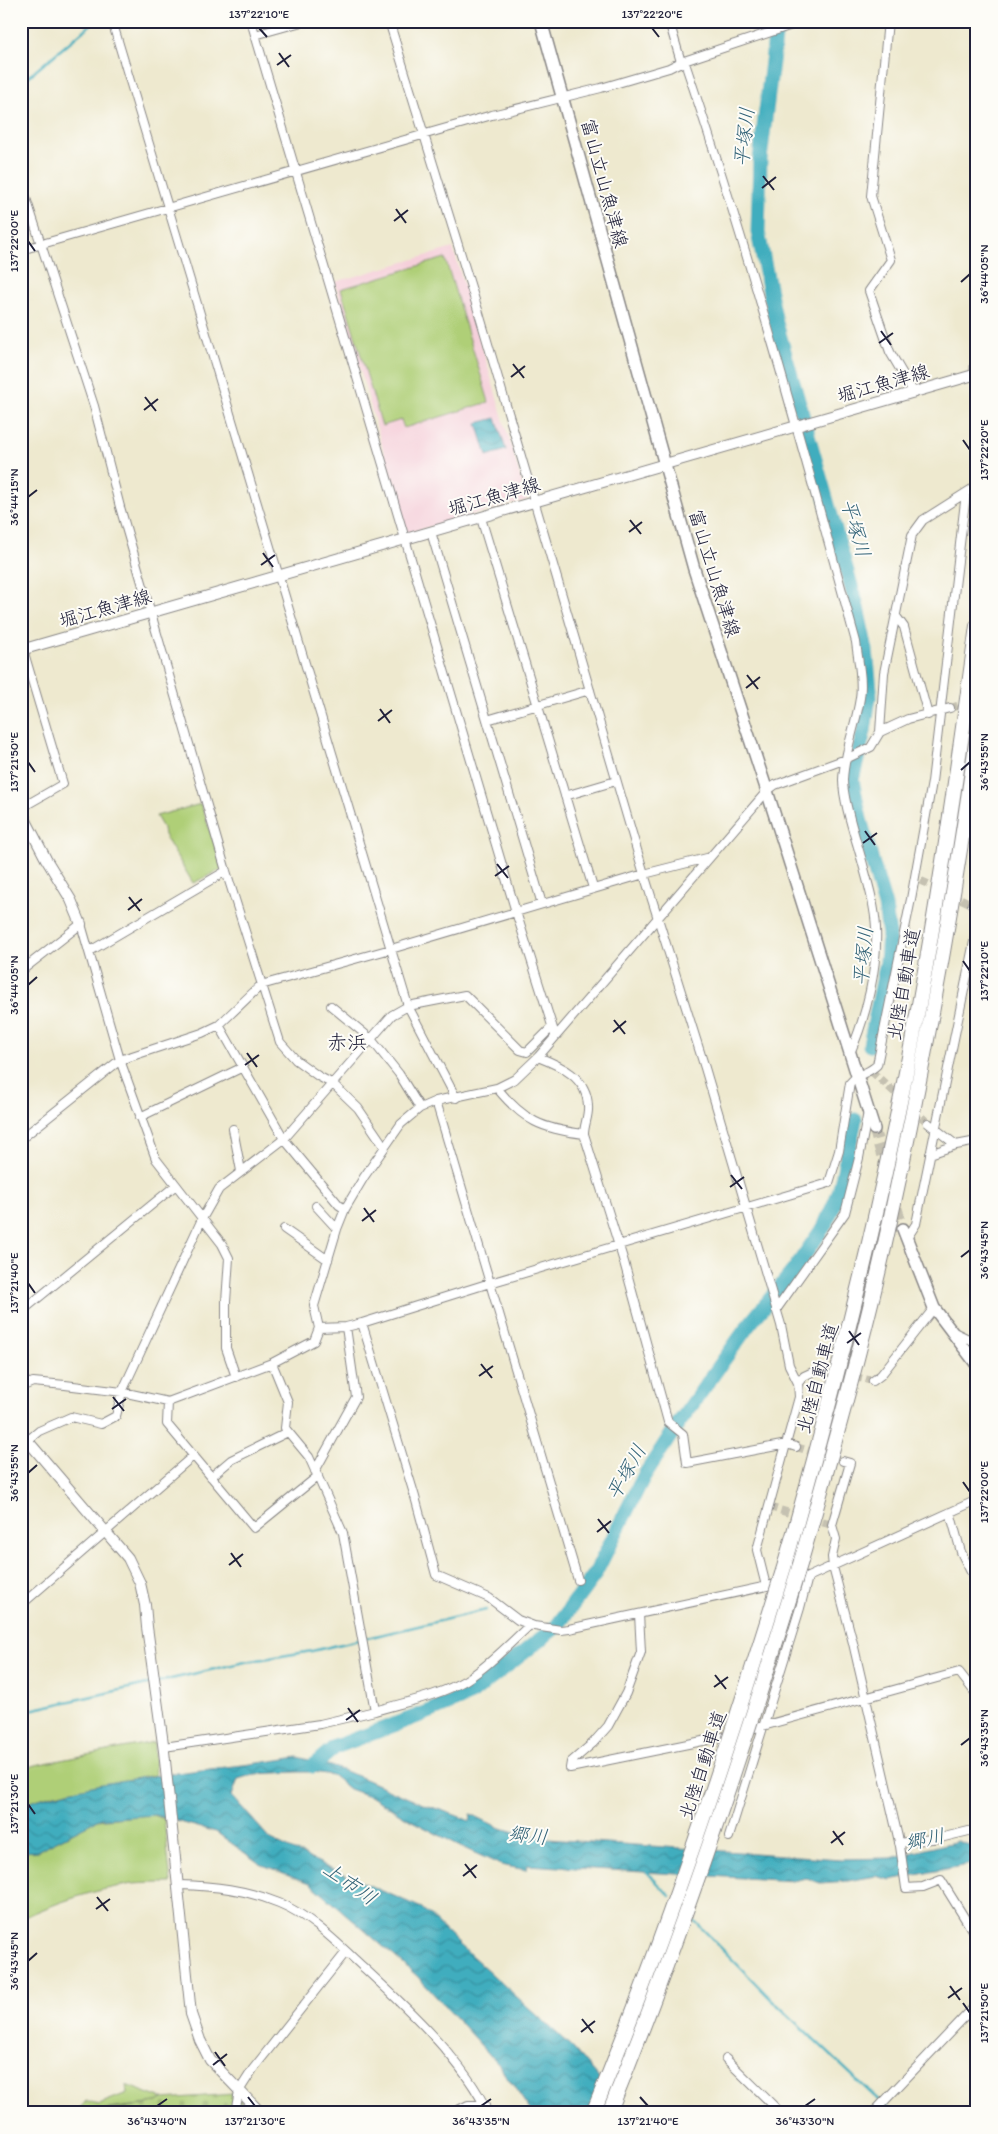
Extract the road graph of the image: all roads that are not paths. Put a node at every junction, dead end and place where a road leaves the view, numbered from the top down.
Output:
1 (101, 21) edge
2 (251, 21) edge
3 (305, 21) edge
4 (390, 21) edge
5 (541, 21) edge
6 (669, 21) edge
7 (804, 21) edge
8 (888, 21) edge
9 (256, 35) junction
10 (681, 62) junction
11 (563, 96) junction
12 (424, 134) junction
13 (295, 170) junction
14 (21, 183) edge
15 (168, 207) junction
16 (40, 244) junction
17 (21, 250) edge
18 (977, 330) edge
19 (975, 375) edge
20 (914, 392) junction
21 (795, 426) junction
22 (665, 466) junction
23 (534, 503) junction
24 (480, 518) junction
25 (431, 532) junction
26 (405, 539) junction
27 (278, 576) junction
28 (152, 613) junction
29 (896, 616) junction
30 (977, 626) edge
31 (22, 648) edge
32 (590, 690) junction
33 (537, 705) junction
34 (950, 708) tunnel mouth
35 (940, 712) junction
36 (928, 715) junction
37 (487, 720) junction
38 (880, 732) junction
39 (977, 737) edge
40 (846, 759) junction
41 (616, 781) junction
42 (767, 791) junction
43 (565, 796) junction
44 (21, 810) edge
45 (707, 858) junction
46 (226, 871) junction
47 (644, 874) junction
48 (593, 888) junction
49 (542, 904) junction
50 (516, 912) junction
51 (658, 916) junction
52 (81, 924) junction
53 (977, 927) edge
54 (391, 949) junction
55 (90, 951) junction
56 (21, 971) edge
57 (261, 984) junction
58 (331, 1006) dead end
59 (408, 1006) junction
60 (219, 1025) junction
61 (552, 1027) junction
62 (554, 1036) junction
63 (371, 1039) junction
64 (849, 1054) junction
65 (538, 1056) junction
66 (120, 1060) junction
67 (243, 1067) junction
68 (856, 1076) junction
69 (333, 1084) junction
70 (497, 1088) junction
71 (456, 1098) junction
72 (436, 1101) junction
73 (420, 1108) junction
74 (868, 1112) junction
75 (140, 1117) junction
76 (928, 1123) tunnel mouth
77 (936, 1128) junction
78 (233, 1129) dead end
79 (874, 1129) tunnel mouth
80 (584, 1134) junction
81 (21, 1139) edge
82 (284, 1139) junction
83 (977, 1141) edge
84 (956, 1145) junction
85 (384, 1146) junction
86 (930, 1154) junction
87 (241, 1171) junction
88 (176, 1185) junction
89 (316, 1206) dead end
90 (745, 1206) junction
91 (345, 1210) junction
92 (202, 1219) junction
93 (284, 1229) dead end
94 (337, 1229) junction
95 (905, 1234) joint
96 (619, 1244) junction
97 (328, 1260) junction
98 (490, 1283) junction
99 (934, 1308) junction
100 (776, 1310) junction
101 (21, 1312) edge
102 (362, 1323) junction
103 (346, 1327) junction
104 (318, 1328) junction
105 (950, 1330) junction
106 (977, 1342) edge
107 (272, 1363) junction
108 (977, 1365) edge
109 (819, 1369) dead end
110 (21, 1376) edge
111 (236, 1377) junction
112 (873, 1382) dead end
113 (798, 1383) junction
114 (25, 1386) edge
115 (122, 1392) junction
116 (168, 1402) junction
117 (288, 1432) junction
118 (21, 1433) edge
119 (25, 1444) edge
120 (787, 1444) junction
121 (796, 1447) tunnel mouth
122 (193, 1456) junction
123 (843, 1461) dead end
124 (316, 1474) junction
125 (211, 1478) junction
126 (977, 1500) edge
127 (950, 1512) junction
128 (106, 1532) junction
129 (833, 1566) junction
130 (808, 1577) junction
131 (578, 1580) dead end
132 (977, 1584) edge
133 (766, 1586) junction
134 (21, 1605) edge
135 (639, 1614) junction
136 (532, 1625) junction
137 (977, 1695) edge
138 (866, 1698) junction
139 (375, 1711) junction
140 (763, 1726) junction
141 (164, 1749) junction
142 (977, 1829) edge
143 (729, 1837) dead end
144 (900, 1844) junction
145 (178, 1882) junction
146 (977, 1938) edge
147 (346, 1952) junction
148 (977, 2004) edge
149 (726, 2059) dead end
150 (239, 2091) junction
151 (486, 2109) edge
152 (235, 2113) edge
153 (261, 2113) edge
154 (452, 2113) edge
155 (593, 2113) edge
156 (609, 2113) edge
157 (781, 2113) edge
158 (873, 2113) edge

1 - 15 street
2 - 9 street
3 - 9 street
4 - 12 street
5 - 11 main road, 富山立山魚津線
6 - 10 street
7 - 10 street
8 - 20 street
9 - 13 street
10 - 11 street
10 - 21 street
11 - 12 street
11 - 22 main road, 富山立山魚津線
12 - 13 street
12 - 23 street
13 - 15 street
13 - 26 street
14 - 16 street
15 - 16 street
15 - 27 street
16 - 17 street
16 - 28 street
18 - 19 street
19 - 20 main road, 堀江魚津線
20 - 21 main road, 堀江魚津線
21 - 22 main road, 堀江魚津線
21 - 40 street
22 - 23 main road, 堀江魚津線
22 - 42 main road, 富山立山魚津線
23 - 24 main road, 堀江魚津線
23 - 32 street
24 - 25 main road, 堀江魚津線
24 - 33 street
25 - 26 main road, 堀江魚津線
25 - 37 street
26 - 27 main road, 堀江魚津線
26 - 50 street
27 - 28 main road, 堀江魚津線
27 - 54 street
28 - 31 main road, 堀江魚津線
28 - 46 street
29 - 35 street
29 - 36 street
29 - 38 street
30 - 155 highway, 北陸自動車道, bridge
31 - 44 street
32 - 33 street
32 - 41 street
33 - 37 street
33 - 43 street
34 - 35 street
35 - 36 street
35 - 68 street
36 - 38 street
37 - 49 street
38 - 40 street
39 - 156 highway, 北陸自動車道, bridge
40 - 42 street
40 - 64 street
41 - 43 street
41 - 47 street
42 - 45 street
42 - 64 main road, 富山立山魚津線
43 - 48 street
44 - 52 main road
45 - 47 street
45 - 51 street
46 - 55 street
46 - 57 street
47 - 48 street
47 - 51 street
48 - 49 street
49 - 50 street
50 - 54 street
50 - 61 street
51 - 62 street
51 - 90 street
52 - 55 street
52 - 56 street
53 - 77 street
54 - 57 street
54 - 59 street
55 - 66 street
57 - 60 street
57 - 69 street
58 - 63 street
59 - 61 street
59 - 63 street
59 - 71 street
60 - 66 street
60 - 67 street
61 - 62 street
62 - 65 street
63 - 69 street
63 - 73 street
64 - 68 main road, 富山立山魚津線
65 - 70 street
65 - 80 street
66 - 75 street
66 - 81 street
67 - 75 street
67 - 82 street
68 - 74 main road, 富山立山魚津線
68 - 90 street
69 - 82 street
69 - 85 street
70 - 71 street
70 - 80 street
71 - 72 street
72 - 73 street
72 - 98 street
73 - 85 street
74 - 79 main road, 富山立山魚津線
74 - 100 street
75 - 88 street
76 - 77 street
77 - 84 street
77 - 86 street
78 - 87 street
80 - 96 street
82 - 87 street
82 - 91 street
83 - 84 street
84 - 86 street
85 - 91 street
86 - 95 street
87 - 92 street
88 - 92 street
88 - 101 street
89 - 94 street
90 - 96 street
90 - 100 street
91 - 94 street
92 - 111 street
92 - 115 street
93 - 97 street
94 - 97 street
95 - 99 main road
96 - 98 street
96 - 120 street
97 - 104 street
98 - 102 street
98 - 131 street
99 - 105 main road
99 - 112 street
100 - 113 street
102 - 103 street
102 - 136 street
103 - 104 street
103 - 124 street
104 - 107 street
105 - 106 street
105 - 108 main road
107 - 111 street
107 - 117 street
109 - 113 street
110 - 114 street
111 - 116 street
113 - 120 street
114 - 115 street
115 - 116 street
115 - 119 street
116 - 122 street
117 - 124 street
117 - 125 street
118 - 119 main road
119 - 128 main road
120 - 121 street
120 - 133 street
122 - 125 street
122 - 128 street
123 - 129 street
124 - 125 street
124 - 139 street
126 - 127 street
127 - 129 street
127 - 132 street
128 - 134 street
128 - 141 main road
129 - 130 street
129 - 138 street
130 - 133 street
130 - 140 street
133 - 135 street
135 - 136 street
135 - 140 street
136 - 139 street
137 - 138 street
138 - 140 street
138 - 144 street
139 - 141 street
140 - 143 street
141 - 145 main road
142 - 144 street
144 - 146 street
145 - 147 street
145 - 150 main road
147 - 150 street
147 - 151 street
148 - 158 street
149 - 157 street
150 - 152 street
150 - 153 main road
151 - 154 street

